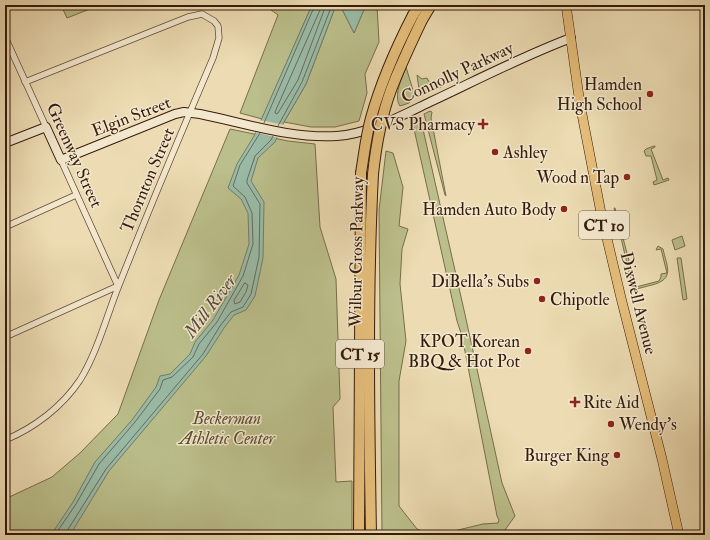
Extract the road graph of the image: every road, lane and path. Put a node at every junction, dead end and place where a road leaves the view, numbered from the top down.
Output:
1 (420, 5) edge
2 (431, 5) edge
3 (566, 5) edge
4 (414, 10) edge
5 (5, 37) edge
6 (571, 38) junction
7 (25, 82) junction
8 (190, 113) junction
9 (46, 127) junction
10 (5, 143) edge
11 (61, 160) junction
12 (76, 195) junction
13 (5, 227) edge
14 (118, 286) junction
15 (5, 337) edge
16 (5, 440) edge
17 (359, 535) edge
18 (371, 535) edge
19 (679, 535) edge

1 - 4 highway, Wilbur Cross Parkway / CT 15
2 - 18 highway, Wilbur Cross Parkway / CT 15, bridge
3 - 6 main road, Dixwell Avenue / CT 10
4 - 17 highway, Wilbur Cross Parkway / CT 15, bridge
5 - 7 street, Greenway Street
6 - 8 main road, Connolly Parkway
6 - 19 main road, Dixwell Avenue / CT 10
7 - 8 street, Thornton Street
7 - 9 street, Greenway Street
8 - 11 main road, Elgin Street
8 - 14 street, Thornton Street
9 - 10 main road
9 - 11 main road, Greenway Street
11 - 12 street, Greenway Street
12 - 13 street
12 - 14 street, Greenway Street
14 - 15 street
14 - 16 street, Thornton Street

